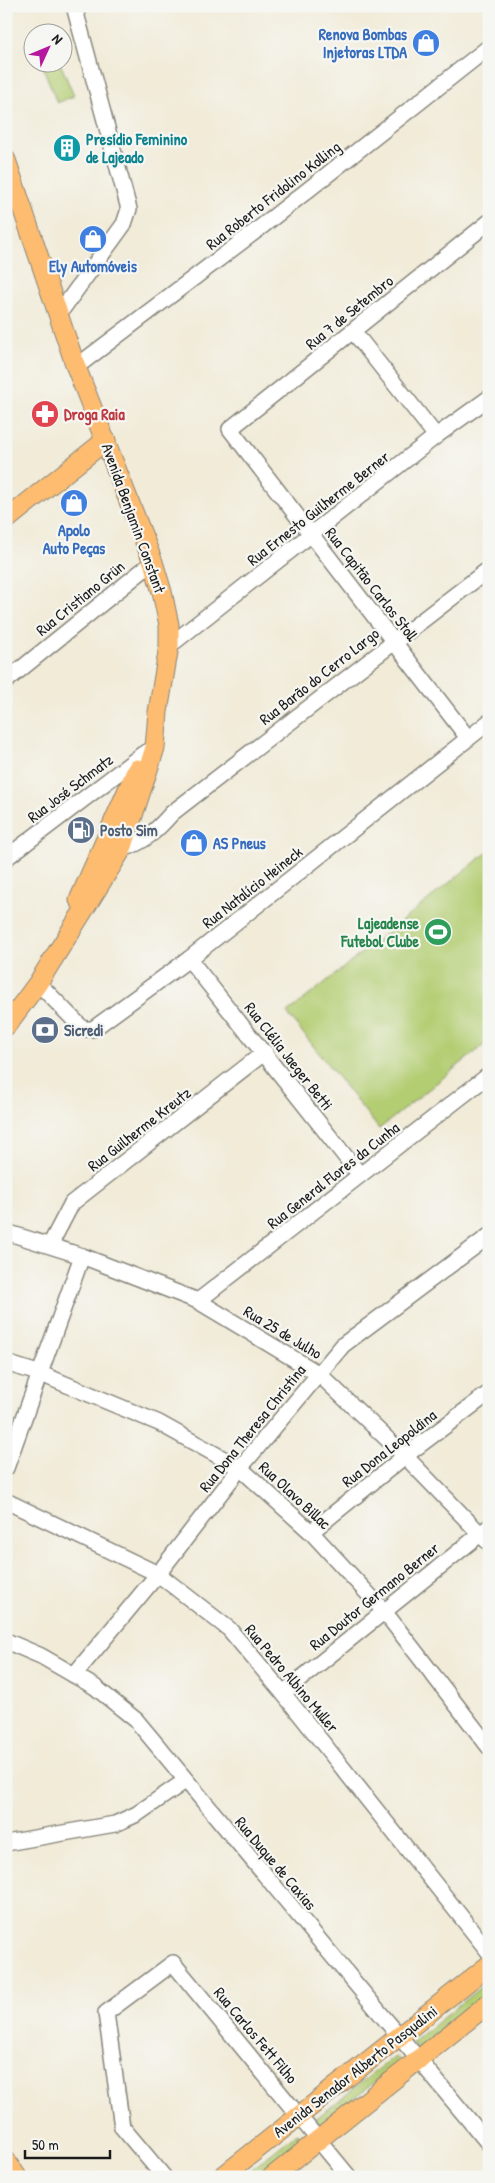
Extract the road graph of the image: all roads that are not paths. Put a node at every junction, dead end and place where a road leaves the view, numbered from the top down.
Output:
1 (74, 6) edge
2 (489, 47) edge
3 (8, 171) edge
4 (489, 222) edge
5 (58, 315) junction
6 (353, 331) junction
7 (76, 367) junction
8 (489, 398) edge
9 (230, 429) joint
10 (104, 434) junction
11 (436, 436) junction
12 (6, 505) edge
13 (6, 520) edge
14 (312, 536) junction
15 (153, 562) junction
16 (489, 569) edge
17 (394, 640) junction
18 (169, 646) junction
19 (6, 681) edge
20 (489, 722) edge
21 (468, 738) junction
22 (149, 751) junction
23 (116, 839) junction
24 (6, 858) edge
25 (189, 959) junction
26 (38, 983) junction
27 (9, 1018) edge
28 (264, 1052) junction
29 (489, 1075) edge
30 (360, 1175) junction
31 (6, 1232) edge
32 (489, 1236) edge
33 (50, 1245) junction
34 (82, 1256) junction
35 (198, 1302) junction
36 (6, 1362) edge
37 (41, 1374) junction
38 (319, 1374) junction
39 (489, 1393) edge
40 (405, 1456) junction
41 (6, 1468) edge
42 (240, 1468) junction
43 (6, 1501) edge
44 (311, 1532) junction
45 (486, 1534) edge
46 (158, 1574) junction
47 (383, 1610) junction
48 (6, 1642) edge
49 (74, 1675) junction
50 (283, 1693) junction
51 (489, 1747) edge
52 (185, 1782) junction
53 (6, 1843) edge
54 (489, 1952) edge
55 (489, 1965) edge
56 (489, 2003) edge
57 (398, 2037) junction
58 (417, 2060) junction
59 (299, 2116) junction
60 (318, 2139) junction
61 (489, 2144) edge
62 (6, 2161) edge
63 (17, 2177) edge
64 (164, 2177) edge
65 (222, 2177) edge
66 (272, 2177) edge
67 (349, 2177) edge

1 - 5 street
2 - 7 street, Rua Roberto Fridolino Kolling
3 - 5 main road, Avenida Benjamin Constant
4 - 6 street, Rua 7 de Setembro
5 - 7 main road, Avenida Benjamin Constant
6 - 9 street, Rua 7 de Setembro
6 - 11 street
7 - 10 main road, Avenida Benjamin Constant
8 - 11 street, Rua Ernesto Guilherme Berner
9 - 14 street, Rua Capitão Carlos Stoll
10 - 12 main road
10 - 13 main road
10 - 15 main road, Avenida Benjamin Constant
11 - 14 street, Rua Ernesto Guilherme Berner
14 - 17 street, Rua Capitão Carlos Stoll
14 - 18 street, Rua Ernesto Guilherme Berner
15 - 18 main road, Avenida Benjamin Constant
15 - 19 street, Rua Cristiano Grün
16 - 17 street, Rua Barão do Cerro Largo
17 - 21 street, Rua Capitão Carlos Stoll
17 - 23 street, Rua Barão do Cerro Largo
18 - 22 main road, Avenida Benjamin Constant
20 - 21 street, Rua Natalício Heineck
21 - 25 street, Rua Natalício Heineck
22 - 23 main road, Avenida Benjamin Constant
22 - 24 street, Rua José Schmatz
23 - 26 main road, Avenida Benjamin Constant
25 - 26 street, Rua Natalício Heineck
25 - 28 street, Rua Clélia Jaeger Betti
26 - 27 main road, Avenida Benjamin Constant
28 - 30 street, Rua Clélia Jaeger Betti
28 - 33 street, Rua Guilherme Kreutz
29 - 30 street, Rua General Flores da Cunha
30 - 35 street, Rua General Flores da Cunha
31 - 33 street, Rua 25 de Julho
32 - 38 street, Rua Dona Theresa Christina
33 - 34 street, Rua 25 de Julho
34 - 35 street, Rua 25 de Julho
34 - 37 street
35 - 38 street, Rua 25 de Julho
36 - 37 street, Rua Olavo Billac
37 - 41 street
37 - 42 street, Rua Olavo Billac
38 - 40 street, Rua 25 de Julho
38 - 42 street, Rua Dona Theresa Christina
39 - 40 street, Rua Dona Leopoldina
40 - 44 street, Rua Dona Leopoldina
40 - 45 street, Rua 25 de Julho
42 - 44 street, Rua Olavo Billac
42 - 46 street, Rua Dona Theresa Christina
43 - 46 street, Rua Pedro Albino Muller
44 - 47 street, Rua Olavo Billac
45 - 47 street, Rua Doutor Germano Berner
46 - 49 street, Rua Dona Theresa Christina
46 - 50 street, Rua Pedro Albino Muller
47 - 50 street, Rua Doutor Germano Berner
47 - 51 street, Rua Olavo Billac
48 - 49 street, Rua Duque de Caxias
49 - 52 street, Rua Duque de Caxias
50 - 54 street, Rua Pedro Albino Muller
52 - 53 street
52 - 57 street, Rua Duque de Caxias
55 - 57 main road, Avenida Senador Alberto Pasqualini
56 - 58 main road, Avenida Senador Alberto Pasqualini
57 - 58 street, Rua Duque de Caxias
57 - 59 main road, Avenida Senador Alberto Pasqualini
58 - 60 main road, Avenida Senador Alberto Pasqualini
58 - 61 street, Rua Duque de Caxias
59 - 60 street, Rua Carlos Fett Filho
59 - 64 street, Rua Carlos Fett Filho
59 - 65 main road, Avenida Senador Alberto Pasqualini
60 - 66 main road, Avenida Senador Alberto Pasqualini
60 - 67 street, Rua Carlos Fett Filho
62 - 63 main road

